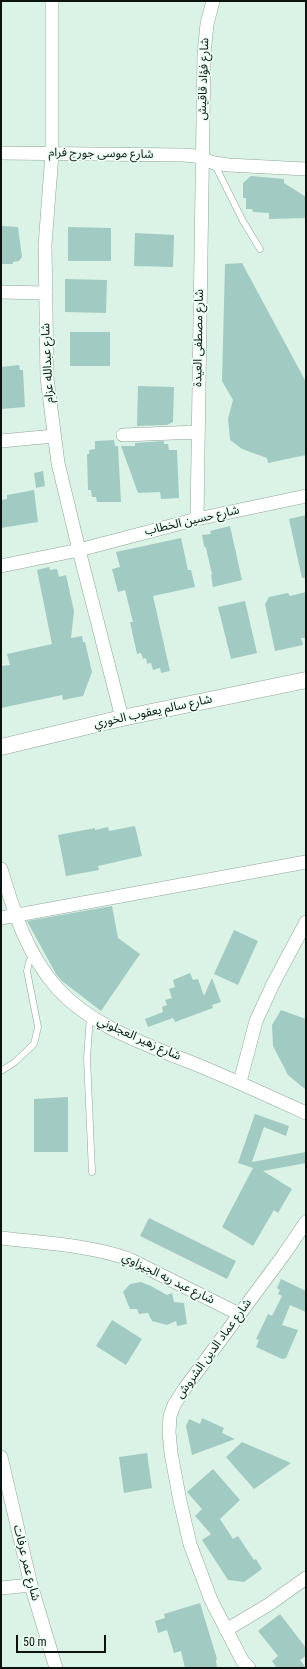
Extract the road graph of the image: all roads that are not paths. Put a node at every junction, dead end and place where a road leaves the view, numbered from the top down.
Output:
1 (52, 1) edge
2 (213, 1) edge
3 (1, 153) edge
4 (52, 154) junction
5 (201, 157) junction
6 (214, 163) junction
7 (306, 169) edge
8 (260, 249) dead end
9 (1, 292) edge
10 (46, 293) junction
11 (198, 432) junction
12 (123, 435) dead end
13 (54, 436) junction
14 (1, 441) edge
15 (306, 496) edge
16 (197, 519) junction
17 (79, 550) junction
18 (1, 566) edge
19 (306, 680) edge
20 (122, 718) junction
21 (1, 746) edge
22 (306, 862) edge
23 (1, 869) edge
24 (15, 915) junction
25 (1, 918) edge
26 (306, 922) edge
27 (33, 954) junction
28 (90, 1016) junction
29 (1, 1071) edge
30 (240, 1082) junction
31 (306, 1113) edge
32 (92, 1172) dead end
33 (306, 1222) edge
34 (1, 1238) edge
35 (239, 1314) junction
36 (1, 1457) edge
37 (306, 1578) edge
38 (31, 1585) junction
39 (1, 1588) edge
40 (226, 1630) junction
41 (56, 1668) edge
42 (249, 1668) edge

1 - 4 street, شارع عبدالله عزام
2 - 5 street, شارع فؤاد قاقيش
3 - 4 street, شارع موسى جورج فرام
4 - 5 street, شارع موسى جورج فرام
4 - 10 street, شارع عبدالله عزام
5 - 6 street, شارع موسى جورج فرام
5 - 11 street, شارع مصطفى العيدة
6 - 7 street
6 - 8 lane
9 - 10 street
10 - 13 street, شارع عبدالله عزام
11 - 12 street
11 - 16 street, شارع مصطفى العيدة
13 - 14 street
13 - 17 street, شارع عبدالله عزام
15 - 16 street, شارع حسين الخطاب
16 - 17 street, شارع حسين الخطاب
17 - 18 street, شارع حسين الخطاب
17 - 20 street, شارع عبدالله عزام
19 - 20 street, شارع سالم يعقوب الخوري
20 - 21 street, شارع سالم يعقوب الخوري
22 - 24 street
23 - 24 street, شارع زهير العجلوني
24 - 25 street
24 - 27 street, شارع زهير العجلوني
26 - 30 street
27 - 28 street, شارع زهير العجلوني
27 - 29 lane
28 - 30 street, شارع زهير العجلوني
28 - 32 lane
30 - 31 street, شارع زهير العجلوني
33 - 35 street, شارع عماد الدين الشروش
34 - 35 street, شارع عبد ربه الجيزاوي
35 - 40 street, شارع عماد الدين الشروش
36 - 38 street, شارع عمر عرفات
37 - 40 street
38 - 39 street
38 - 41 street, شارع عمر عرفات
40 - 42 street, شارع عماد الدين الشروش

